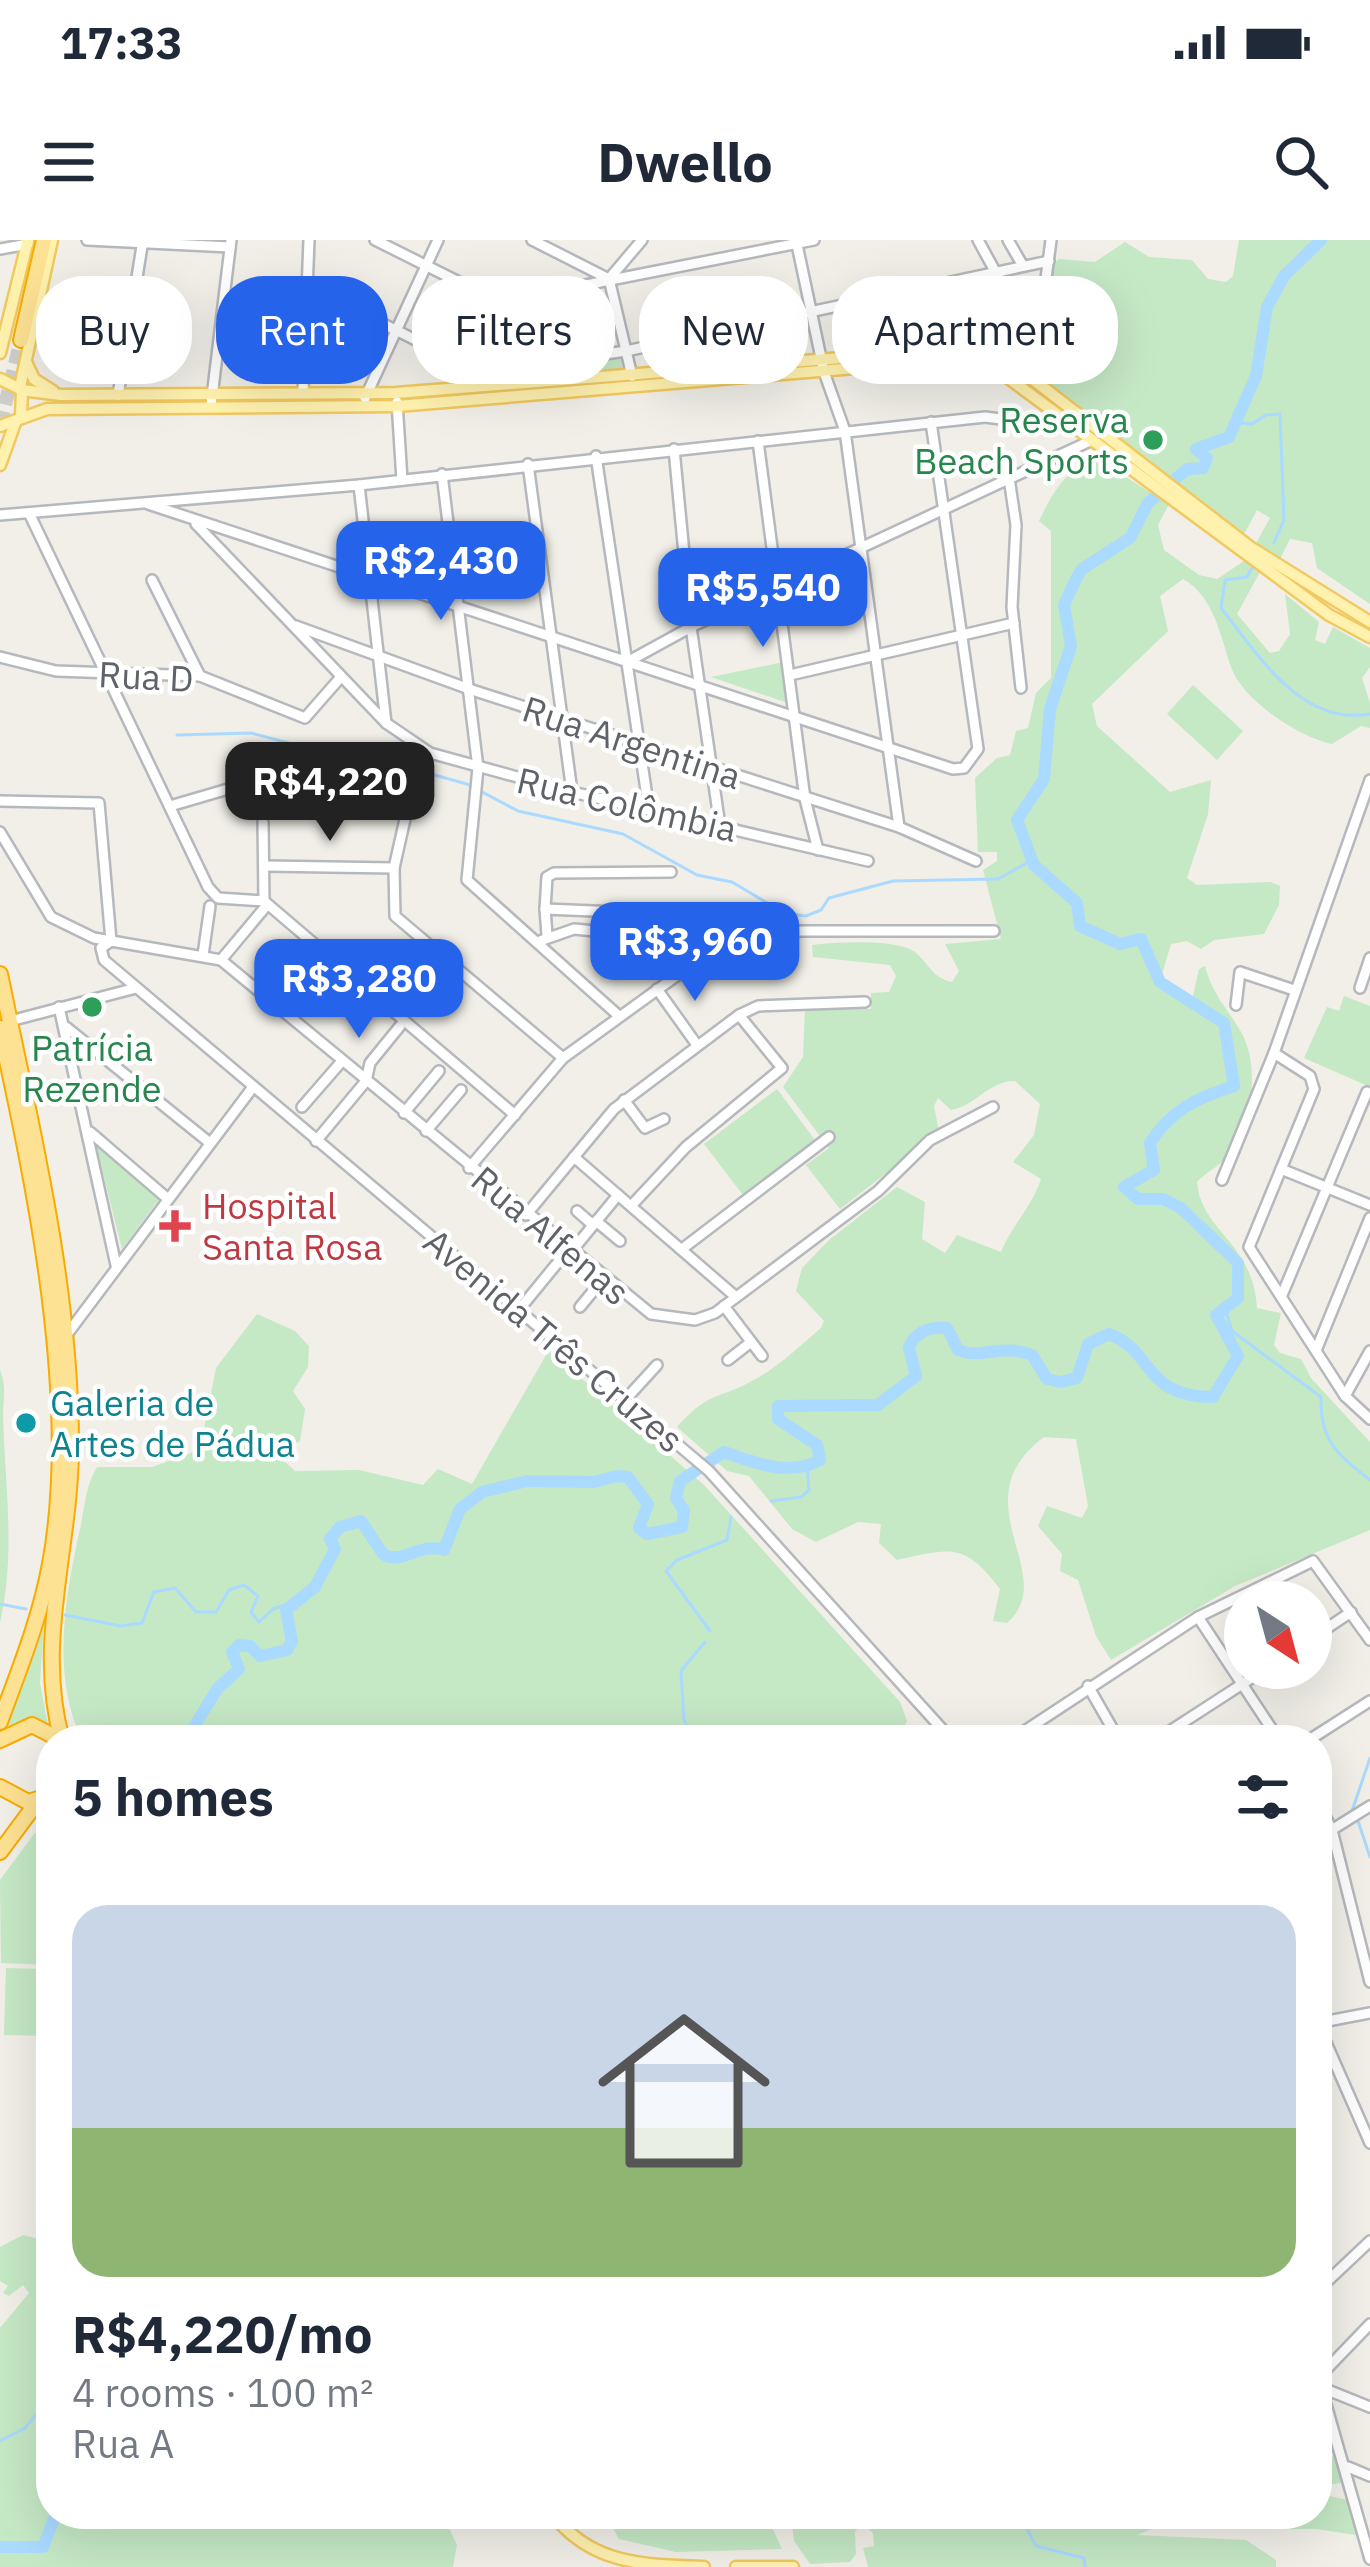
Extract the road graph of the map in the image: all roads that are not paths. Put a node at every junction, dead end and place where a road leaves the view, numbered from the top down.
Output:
1 (87, 240) edge
2 (310, 240) edge
3 (375, 240) edge
4 (439, 240) edge
5 (532, 240) edge
6 (642, 240) edge
7 (814, 240) edge
8 (978, 240) edge
9 (1008, 240) edge
10 (1051, 240) edge
11 (38, 241) edge
12 (142, 242) edge
13 (796, 242) edge
14 (230, 243) edge
15 (0, 249) edge
16 (1049, 261) junction
17 (1023, 266) junction
18 (425, 267) junction
19 (996, 271) junction
20 (309, 276) edge
21 (444, 276) edge
22 (603, 276) edge
23 (612, 276) edge
24 (999, 276) edge
25 (1047, 276) edge
26 (615, 278) edge
27 (615, 304) edge
28 (811, 311) junction
29 (388, 328) edge
30 (395, 332) junction
31 (16, 339) tunnel mouth
32 (626, 351) junction
33 (0, 353) edge
34 (25, 358) junction
35 (832, 364) edge
36 (823, 365) junction
37 (808, 366) edge
38 (632, 376) junction
39 (639, 376) edge
40 (0, 379) edge
41 (639, 380) edge
42 (303, 384) edge
43 (1033, 384) edge
44 (1039, 384) edge
45 (21, 388) junction
46 (302, 392) junction
47 (61, 394) junction
48 (1028, 394) junction
49 (118, 395) junction
50 (211, 399) junction
51 (364, 399) junction
52 (397, 399) junction
53 (17, 420) junction
54 (932, 422) junction
55 (0, 425) edge
56 (1073, 428) junction
57 (845, 431) junction
58 (758, 441) junction
59 (1090, 442) junction
60 (674, 449) junction
61 (596, 456) junction
62 (528, 464) junction
63 (0, 465) edge
64 (442, 474) junction
65 (1010, 478) junction
66 (402, 480) junction
67 (358, 485) junction
68 (1184, 501) junction
69 (148, 504) junction
70 (943, 508) junction
71 (29, 513) junction
72 (0, 514) edge
73 (192, 520) junction
74 (858, 549) junction
75 (371, 581) junction
76 (154, 584) dead end
77 (777, 586) junction
78 (462, 611) junction
79 (1370, 622) edge
80 (288, 623) junction
81 (1013, 623) junction
82 (691, 627) junction
83 (961, 636) junction
84 (552, 637) junction
85 (1370, 637) edge
86 (878, 654) junction
87 (0, 657) edge
88 (382, 659) junction
89 (628, 662) junction
90 (108, 675) junction
91 (790, 675) junction
92 (200, 676) junction
93 (340, 678) junction
94 (701, 687) junction
95 (1021, 688) dead end
96 (472, 690) junction
97 (794, 717) junction
98 (564, 719) junction
99 (386, 723) junction
100 (641, 745) junction
101 (421, 748) junction
102 (890, 749) junction
103 (478, 768) junction
104 (714, 769) junction
105 (1370, 780) edge
106 (572, 793) junction
107 (805, 799) junction
108 (405, 800) junction
109 (0, 801) edge
110 (170, 806) junction
111 (649, 810) junction
112 (262, 822) dead end
113 (720, 826) junction
114 (899, 826) junction
115 (0, 832) edge
116 (818, 850) junction
117 (868, 861) dead end
118 (976, 861) dead end
119 (265, 866) junction
120 (394, 868) junction
121 (671, 872) dead end
122 (266, 903) junction
123 (210, 906) dead end
124 (545, 909) junction
125 (666, 914) dead end
126 (994, 931) dead end
127 (547, 934) junction
128 (111, 940) junction
129 (537, 942) junction
130 (721, 943) junction
131 (203, 955) junction
132 (1370, 958) edge
133 (221, 960) junction
134 (0, 974) edge
135 (136, 988) junction
136 (1360, 988) dead end
137 (657, 989) junction
138 (1294, 990) junction
139 (865, 1002) dead end
140 (1236, 1005) dead end
141 (59, 1007) junction
142 (739, 1015) junction
143 (619, 1016) junction
144 (5, 1024) edge
145 (400, 1026) dead end
146 (66, 1027) junction
147 (697, 1045) junction
148 (1274, 1053) junction
149 (563, 1058) junction
150 (342, 1061) junction
151 (439, 1071) dead end
152 (366, 1081) junction
153 (253, 1087) junction
154 (461, 1090) dead end
155 (1367, 1093) edge
156 (624, 1100) junction
157 (302, 1107) dead end
158 (993, 1107) dead end
159 (404, 1113) junction
160 (515, 1114) junction
161 (664, 1118) dead end
162 (426, 1131) junction
163 (90, 1132) junction
164 (829, 1137) dead end
165 (316, 1141) junction
166 (210, 1143) junction
167 (574, 1157) junction
168 (470, 1168) junction
169 (1281, 1169) junction
170 (1222, 1180) dead end
171 (1327, 1187) junction
172 (618, 1195) junction
173 (168, 1199) junction
174 (1370, 1205) edge
175 (631, 1206) junction
176 (577, 1211) dead end
177 (526, 1215) junction
178 (1370, 1218) edge
179 (595, 1223) junction
180 (620, 1240) dead end
181 (572, 1248) junction
182 (682, 1250) junction
183 (116, 1266) junction
184 (603, 1279) junction
185 (1282, 1295) junction
186 (736, 1298) junction
187 (580, 1306) dead end
188 (724, 1306) junction
189 (518, 1311) junction
190 (63, 1340) junction
191 (751, 1342) junction
192 (1317, 1348) junction
193 (1370, 1351) edge
194 (762, 1356) dead end
195 (728, 1360) dead end
196 (657, 1365) dead end
197 (1345, 1396) junction
198 (625, 1400) junction
199 (1370, 1419) edge
200 (1351, 1612) junction
201 (1198, 1617) junction
202 (1332, 1625) edge
203 (1370, 1640) edge
204 (1224, 1657) edge
205 (1088, 1686) junction
206 (1234, 1689) edge
207 (1245, 1689) edge
208 (1370, 1701) edge
209 (0, 1722) edge
210 (57, 1725) edge
211 (938, 1725) edge
212 (1032, 1725) edge
213 (1110, 1725) edge
214 (1179, 1725) edge
215 (1270, 1725) edge
216 (1332, 1726) edge
217 (36, 1727) edge
218 (0, 1740) edge
219 (0, 1787) edge
220 (36, 1799) edge
221 (1370, 1806) edge
222 (36, 1809) edge
223 (1332, 1829) edge
224 (1332, 1834) edge
225 (0, 1852) edge
226 (1370, 1982) edge
227 (1370, 2012) edge
228 (1332, 2019) edge
229 (1332, 2056) edge
230 (1370, 2143) edge
231 (1370, 2241) edge
232 (1332, 2277) edge
233 (1370, 2324) edge
234 (1365, 2337) edge
235 (1332, 2368) edge
236 (1332, 2386) edge
237 (1370, 2407) edge
238 (1332, 2417) edge
239 (1348, 2467) junction
240 (1370, 2476) edge
241 (569, 2529) edge
242 (1368, 2543) edge
243 (1370, 2559) edge
244 (704, 2567) edge
245 (736, 2567) edge
246 (793, 2567) edge

1 - 12 street
2 - 20 street
3 - 18 street
4 - 18 street
5 - 22 street
6 - 23 street
7 - 13 street
8 - 19 street
9 - 17 street
10 - 16 street
11 - 15 street
11 - 31 highway
11 - 33 main road
11 - 34 main road
12 - 14 street
12 - 49 street
13 - 26 street
13 - 28 street
14 - 50 street
16 - 17 street
16 - 25 street
17 - 19 street
18 - 21 street
18 - 30 street
19 - 24 street
19 - 28 street
27 - 32 street
28 - 32 street
28 - 36 street
29 - 30 street
30 - 32 street
30 - 51 street
32 - 38 street
34 - 45 main road
34 - 47 main road
35 - 36 main road
36 - 37 main road
36 - 48 main road
36 - 57 street
38 - 39 main road
38 - 52 main road
40 - 45 main road
41 - 52 main road
42 - 46 street
43 - 48 main road
44 - 68 main road
45 - 47 main road
45 - 53 main road
46 - 50 main road
46 - 51 main road
47 - 49 main road
48 - 56 main road
49 - 50 main road
50 - 51 main road
50 - 53 main road
51 - 52 main road
52 - 66 street
53 - 55 main road
53 - 63 main road
54 - 56 street
54 - 57 street
54 - 70 street
56 - 59 main road
57 - 58 street
57 - 74 street
58 - 60 street
58 - 77 street
59 - 65 street
59 - 68 main road
60 - 61 street
60 - 82 street
61 - 62 street
61 - 89 street
62 - 64 street
62 - 84 street
64 - 66 street
64 - 78 street
65 - 70 street
65 - 81 street
66 - 67 street
67 - 69 street
67 - 75 street
68 - 79 main road
68 - 85 main road
69 - 71 street
69 - 73 street
70 - 74 street
70 - 83 street
71 - 72 street
71 - 90 street
73 - 75 street
73 - 80 street, Rua Colômbia
74 - 77 street
74 - 86 street
75 - 78 street
75 - 88 street
76 - 92 street
77 - 82 street
77 - 91 street
78 - 84 street
78 - 96 street
80 - 88 street, Rua Argentina
80 - 93 street, Rua Colômbia
81 - 83 street
81 - 95 street
82 - 89 street
82 - 94 street
83 - 86 street
83 - 102 street
84 - 89 street
84 - 98 street
86 - 91 street
86 - 102 street
87 - 90 street, Rua D
88 - 96 street, Rua Argentina
88 - 99 street
89 - 94 street
89 - 100 street
90 - 92 street, Rua D
90 - 110 street
91 - 97 street
92 - 93 street, Rua D
93 - 99 street, Rua Colômbia
94 - 97 street
94 - 104 street
96 - 98 street, Rua Argentina
96 - 103 street
97 - 102 street
97 - 107 street
98 - 100 street, Rua Argentina
98 - 106 street
99 - 101 street, Rua Colômbia
100 - 104 street, Rua Argentina
100 - 111 street
101 - 103 street, Rua Colômbia
101 - 108 street
102 - 114 street
103 - 106 street, Rua Colômbia
103 - 129 street
104 - 107 street, Rua Argentina
104 - 113 street
105 - 138 street
106 - 111 street, Rua Colômbia
107 - 114 street, Rua Argentina
107 - 116 street
108 - 110 street
108 - 120 street
109 - 128 street
110 - 122 street
111 - 113 street, Rua Colômbia
112 - 119 street
113 - 116 street, Rua Colômbia
114 - 118 street, Rua Argentina
115 - 128 street
116 - 117 street, Rua Colômbia
119 - 120 street
119 - 122 street
120 - 149 street
121 - 124 street
122 - 133 street
122 - 160 street
123 - 131 street
124 - 125 street
124 - 127 street
126 - 130 street
127 - 129 street
127 - 130 street
128 - 131 street, Rua Alfenas
128 - 135 street, Avenida Três Cruzes
129 - 143 street
130 - 137 street
131 - 133 street, Rua Alfenas
132 - 136 street
133 - 150 street, Rua Alfenas
134 - 144 highway
135 - 141 street
135 - 153 street, Avenida Três Cruzes
137 - 143 street
137 - 147 street
138 - 140 street
138 - 148 street
139 - 142 street
141 - 144 street
141 - 146 street
142 - 147 street
142 - 175 street
143 - 149 street
144 - 190 highway
144 - 209 highway
145 - 152 street
146 - 163 street
146 - 166 street
147 - 156 street
148 - 169 street
148 - 170 street
149 - 160 street
150 - 152 street, Rua Alfenas
150 - 157 street
151 - 159 street
152 - 159 street, Rua Alfenas
152 - 165 street
153 - 165 street, Avenida Três Cruzes
153 - 166 street
154 - 162 street
155 - 171 street
156 - 161 street
156 - 167 street
158 - 186 street, Rua Alfenas
159 - 162 street, Rua Alfenas
160 - 168 street
162 - 168 street, Rua Alfenas
163 - 173 street
163 - 183 street
164 - 182 street
165 - 189 street, Avenida Três Cruzes
166 - 173 street
167 - 172 street
167 - 177 street
168 - 177 street, Rua Alfenas
169 - 171 street
169 - 185 street
171 - 174 street
171 - 185 street
172 - 175 street
172 - 179 street
173 - 183 street
175 - 182 street
176 - 179 street
177 - 181 street, Rua Alfenas
178 - 192 street
179 - 180 street
179 - 181 street
181 - 184 street, Rua Alfenas
181 - 189 street
182 - 186 street
183 - 190 street
184 - 187 street
184 - 188 street, Rua Alfenas
185 - 192 street
186 - 188 street, Rua Alfenas
188 - 191 street
189 - 198 street, Avenida Três Cruzes
190 - 210 highway
191 - 194 street
191 - 195 street
192 - 197 street
193 - 197 street
196 - 198 street
197 - 199 street
198 - 211 street, Avenida Três Cruzes
200 - 201 street
200 - 202 street
200 - 203 street
201 - 204 street
201 - 205 street
205 - 212 street
205 - 213 street
206 - 214 street
207 - 215 street
208 - 216 street
217 - 218 highway
219 - 220 highway
221 - 223 street
222 - 225 highway
224 - 226 street
227 - 228 street
229 - 230 street
231 - 232 street
233 - 234 street
234 - 235 street
236 - 237 street
238 - 239 street
239 - 240 street
239 - 242 street
241 - 244 main road
242 - 243 street
245 - 246 main road

